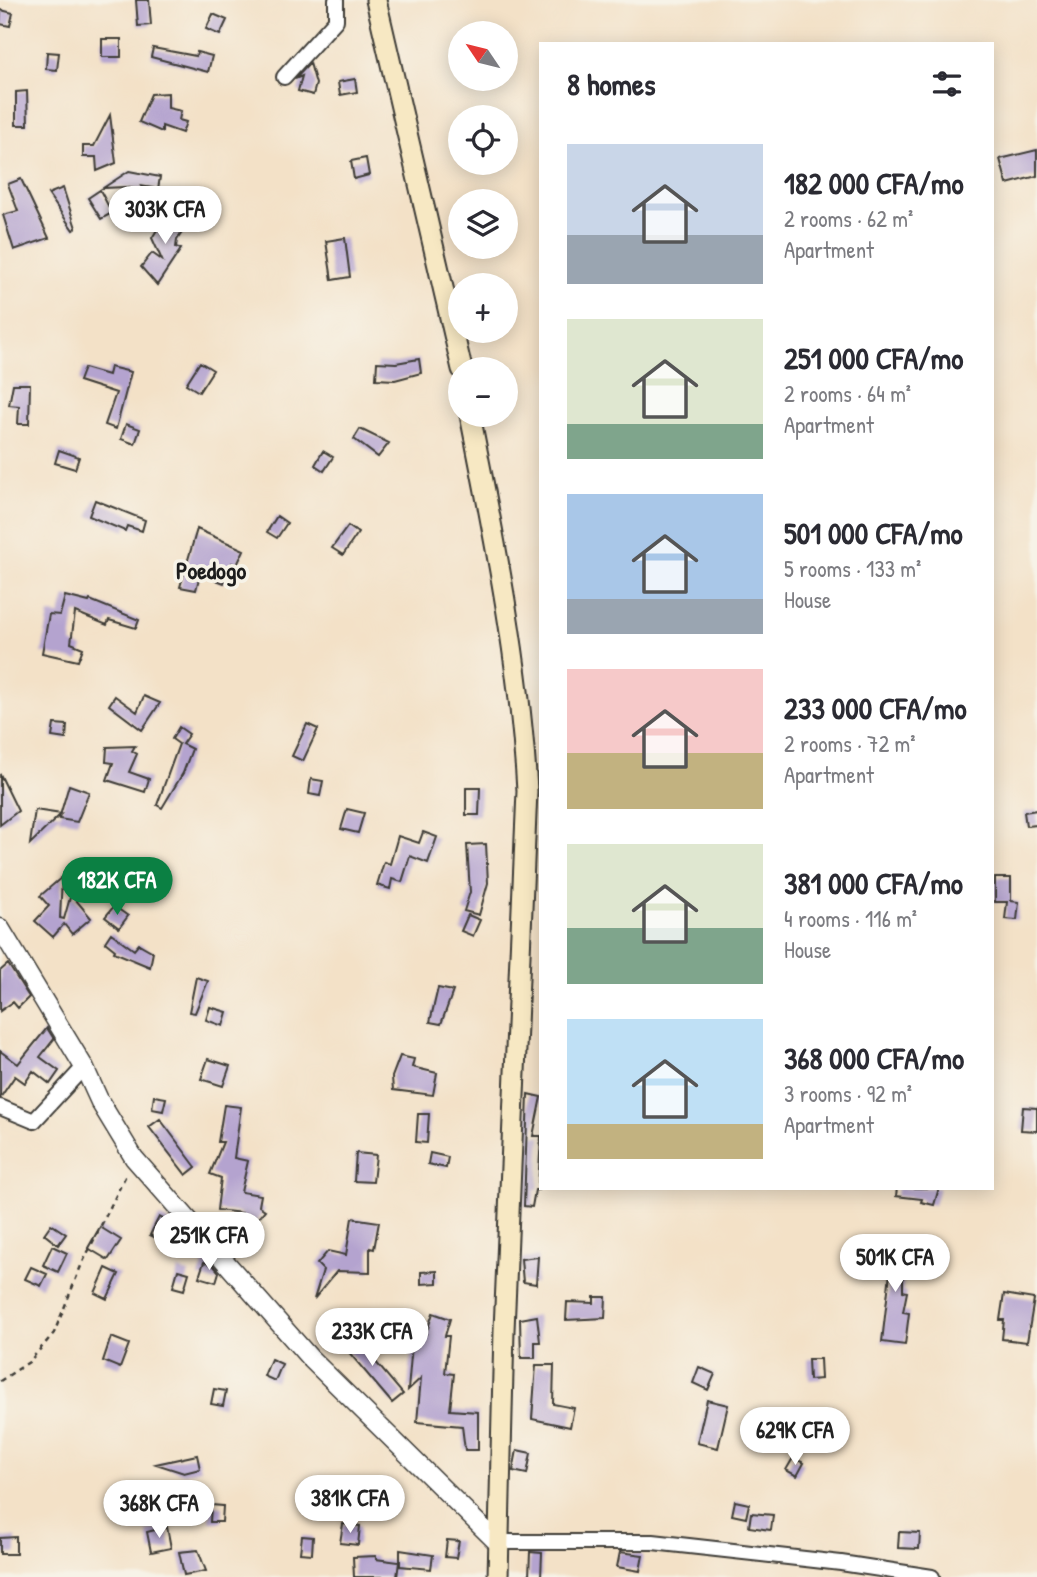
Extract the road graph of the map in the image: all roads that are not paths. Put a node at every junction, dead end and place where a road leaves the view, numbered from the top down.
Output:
1 (336, 0) edge
2 (376, 0) edge
3 (284, 77) dead end
4 (458, 357) edge
5 (473, 427) edge
6 (0, 928) edge
7 (84, 1066) junction
8 (0, 1107) edge
9 (497, 1542) junction
10 (498, 1577) edge
11 (932, 1577) edge

1 - 3 street
2 - 4 main road
5 - 9 main road
6 - 7 street
7 - 8 street
7 - 9 street
9 - 10 main road
9 - 11 street

